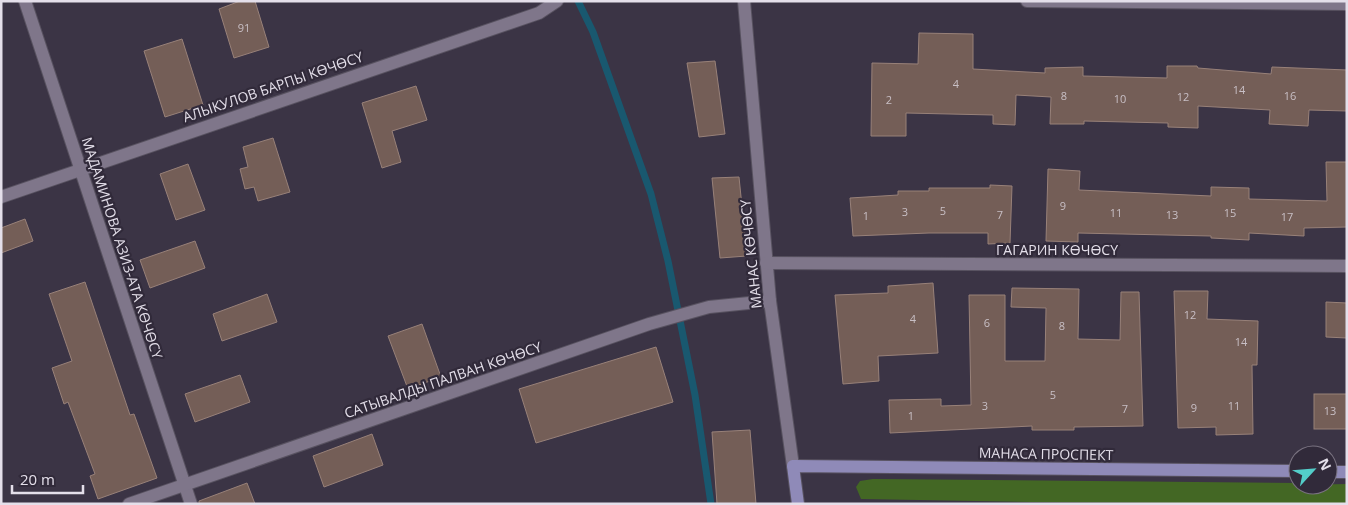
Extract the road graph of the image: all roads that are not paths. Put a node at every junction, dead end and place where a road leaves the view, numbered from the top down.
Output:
1 (25, 1) edge
2 (744, 1) edge
3 (1026, 1) edge
4 (555, 2) edge
5 (1347, 4) edge
6 (537, 7) edge
7 (80, 169) junction
8 (1, 197) edge
9 (766, 263) junction
10 (1347, 266) edge
11 (770, 301) junction
12 (793, 466) junction
13 (1288, 471) edge
14 (184, 485) junction
15 (129, 504) edge
16 (191, 504) edge
17 (798, 504) edge

1 - 7 street, МАДАМИНОВА АЗИЗ-АТА КӨЧӨСҮ
2 - 9 street, МАНАС КӨЧӨСҮ
3 - 5 street
4 - 6 street, АЛЫКУЛОВ БАРПЫ КӨЧӨСҮ
6 - 7 street, АЛЫКУЛОВ БАРПЫ КӨЧӨСҮ
7 - 8 street, АЛЫКУЛОВ БАРПЫ КӨЧӨСҮ
7 - 14 street, МАДАМИНОВА АЗИЗ-АТА КӨЧӨСҮ
9 - 10 street, ГАГАРИН КӨЧӨСҮ
9 - 11 street, МАНАС КӨЧӨСҮ
11 - 12 street, МАНАС КӨЧӨСҮ
11 - 14 street, САТЫВАЛДЫ ПАЛВАН КӨЧӨСҮ
12 - 13 main road, МАНАСА ПРОСПЕКТ
12 - 17 main road, МАНАС КӨЧӨСҮ
14 - 15 street, САТЫВАЛДЫ ПАЛВАН КӨЧӨСҮ
14 - 16 street, МАДАМИНОВА АЗИЗ-АТА КӨЧӨСҮ

